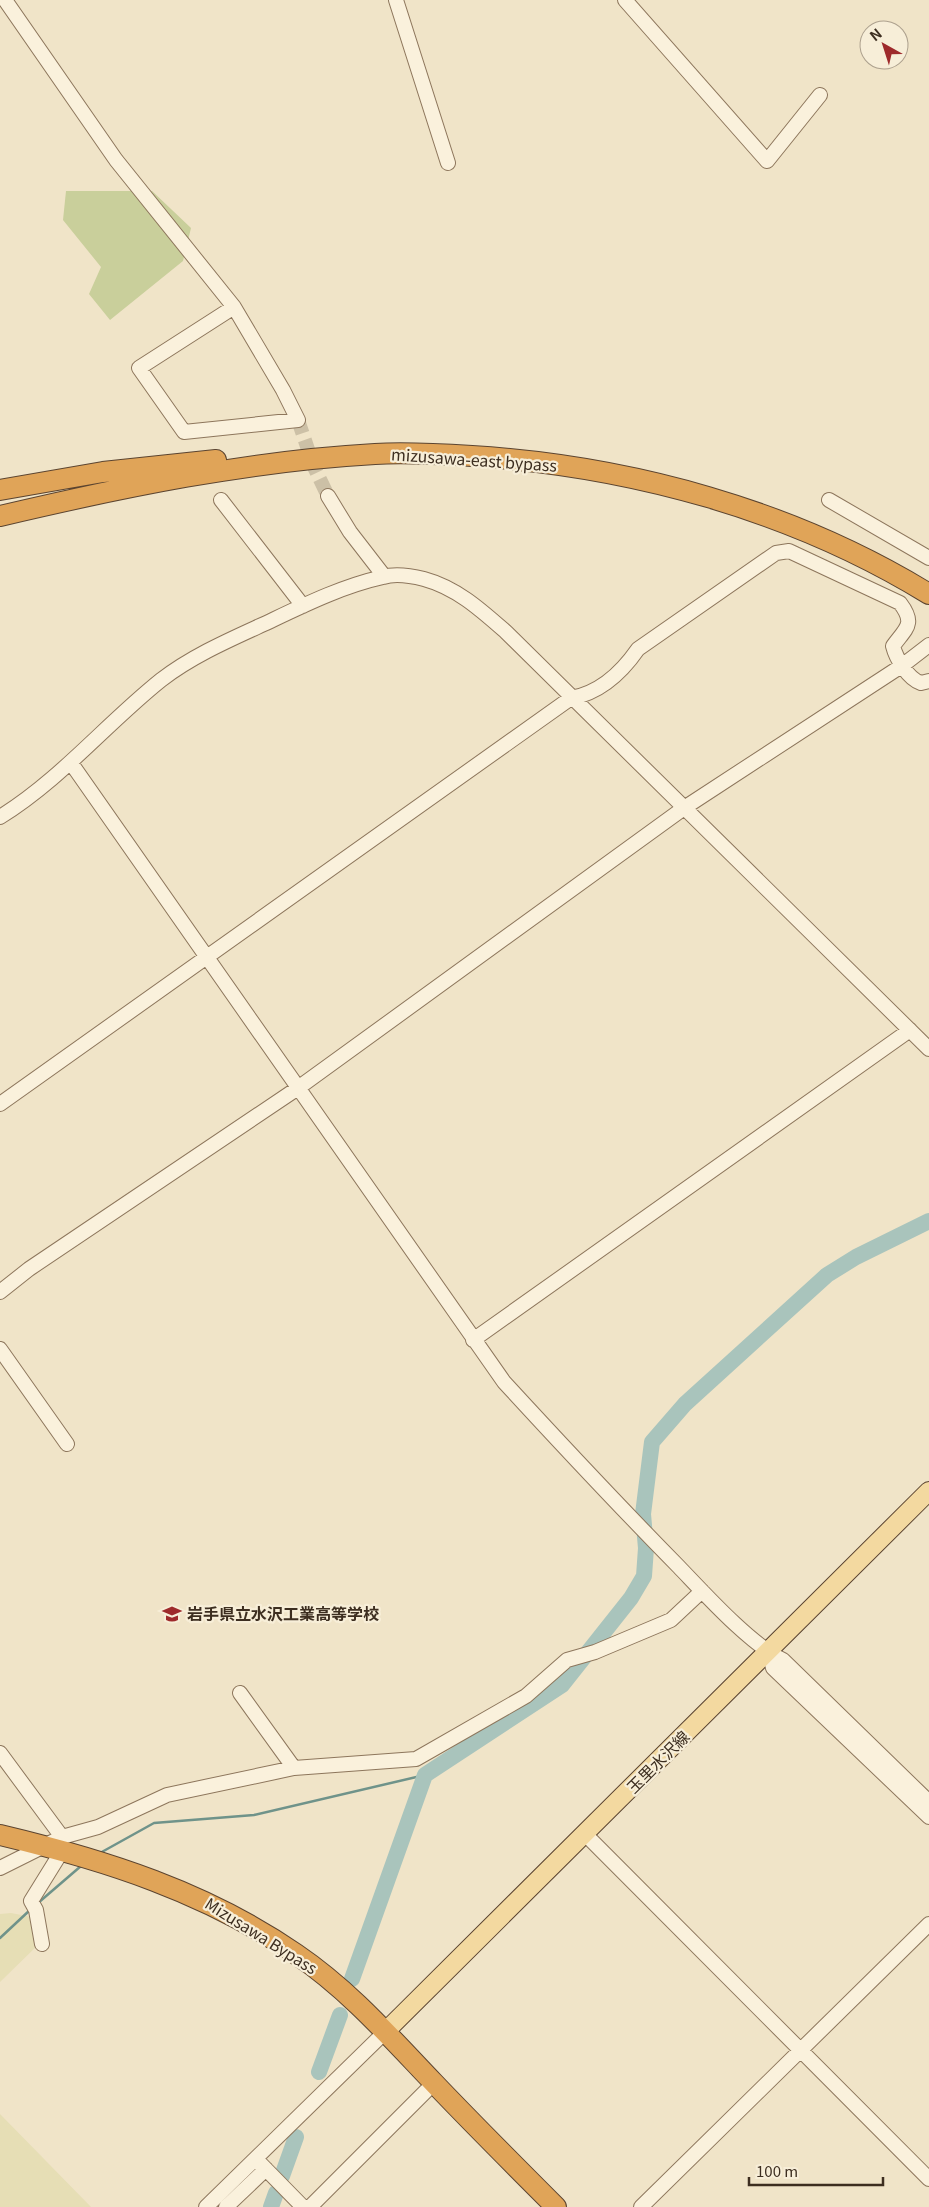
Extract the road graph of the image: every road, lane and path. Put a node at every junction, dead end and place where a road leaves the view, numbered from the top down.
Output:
1 (6, 0) edge
2 (396, 0) edge
3 (625, 0) edge
4 (820, 95) dead end
5 (448, 163) dead end
6 (234, 306) junction
7 (377, 454) junction
8 (165, 481) junction
9 (0, 490) edge
10 (328, 496) tunnel mouth
11 (221, 500) dead end
12 (830, 500) dead end
13 (0, 516) edge
14 (0, 528) edge
15 (929, 558) edge
16 (384, 576) junction
17 (929, 594) edge
18 (303, 606) junction
19 (929, 645) edge
20 (903, 665) junction
21 (929, 681) edge
22 (571, 698) junction
23 (71, 763) junction
24 (684, 808) junction
25 (0, 817) edge
26 (206, 958) junction
27 (910, 1030) junction
28 (929, 1049) edge
29 (298, 1088) junction
30 (0, 1104) edge
31 (0, 1292) edge
32 (473, 1340) junction
33 (0, 1349) edge
34 (67, 1444) dead end
35 (929, 1491) edge
36 (702, 1591) junction
37 (769, 1653) junction
38 (240, 1693) dead end
39 (0, 1753) edge
40 (294, 1768) junction
41 (929, 1802) edge
42 (929, 1818) edge
43 (585, 1834) junction
44 (0, 1835) edge
45 (56, 1844) junction
46 (0, 1868) edge
47 (929, 1924) edge
48 (42, 1944) dead end
49 (386, 2031) junction
50 (801, 2050) junction
51 (434, 2084) junction
52 (265, 2168) junction
53 (929, 2179) edge
54 (206, 2207) edge
55 (226, 2207) edge
56 (303, 2207) edge
57 (310, 2207) edge
58 (556, 2207) edge
59 (641, 2207) edge

1 - 6 street
2 - 5 street
3 - 4 street
6 - 6 street
7 - 8 highway, mizusawa-east bypass
7 - 9 highway
7 - 17 highway, mizusawa-east bypass
8 - 13 highway, mizusawa-east bypass
8 - 14 highway
10 - 16 street
11 - 18 street
12 - 15 street
16 - 18 street
16 - 22 street
18 - 23 street
19 - 20 street
20 - 21 street
20 - 22 street
20 - 24 street
22 - 24 street
22 - 26 street
23 - 25 street
23 - 26 street
24 - 27 street
24 - 29 street
26 - 29 street
26 - 30 street
27 - 28 street
27 - 32 street
29 - 31 street
29 - 32 street
32 - 36 street
33 - 34 street
35 - 37 main road, 玉里水沢線
36 - 37 street
36 - 40 street
37 - 41 street
37 - 42 street
37 - 43 main road, 玉里水沢線
38 - 40 street
39 - 45 street
40 - 45 street
43 - 49 main road, 玉里水沢線
43 - 50 street
44 - 45 highway, Mizusawa Bypass
45 - 46 street
45 - 48 street
45 - 49 highway, Mizusawa Bypass
47 - 50 street
49 - 51 highway, Mizusawa Bypass
49 - 52 street
50 - 53 street
50 - 59 street
51 - 57 street
51 - 58 highway, Mizusawa Bypass
52 - 54 street
52 - 55 street
52 - 56 street

